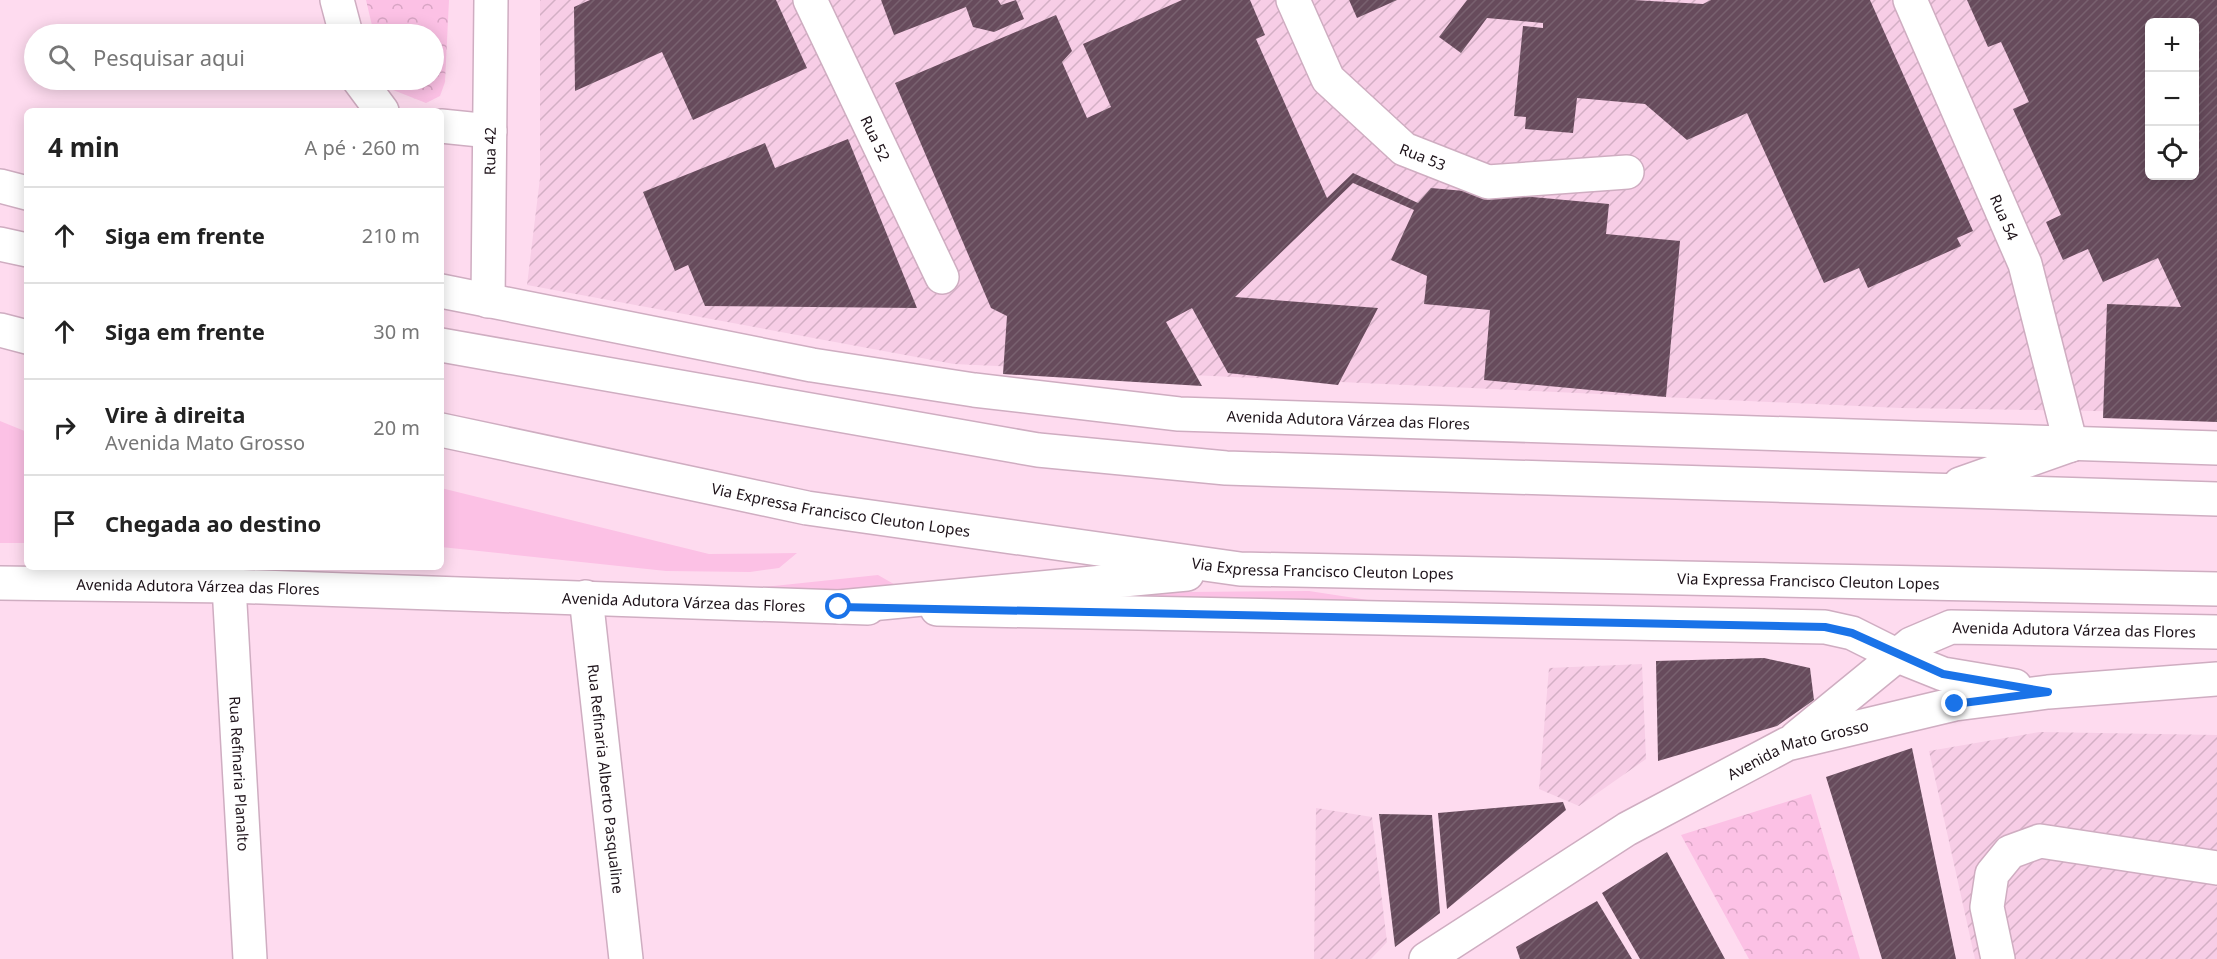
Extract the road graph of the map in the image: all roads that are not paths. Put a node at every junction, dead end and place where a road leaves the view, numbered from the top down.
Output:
1 (337, 0) edge
2 (491, 0) edge
3 (810, 0) edge
4 (1293, 0) edge
5 (1910, 0) edge
6 (343, 24) edge
7 (366, 90) edge
8 (380, 108) edge
9 (444, 126) edge
10 (490, 131) junction
11 (1628, 172) dead end
12 (0, 186) edge
13 (24, 192) edge
14 (0, 244) edge
15 (24, 249) edge
16 (942, 277) dead end
17 (444, 292) edge
18 (488, 301) junction
19 (0, 330) edge
20 (24, 336) edge
21 (444, 346) edge
22 (444, 431) edge
23 (2071, 445) junction
24 (2217, 448) edge
25 (1941, 491) junction
26 (2217, 499) edge
27 (1240, 569) junction
28 (0, 583) edge
29 (230, 586) junction
30 (2217, 589) edge
31 (586, 597) junction
32 (839, 607) junction
33 (2212, 636) edge
34 (1898, 656) junction
35 (2217, 679) edge
36 (2048, 692) junction
37 (1787, 744) junction
38 (2217, 868) edge
39 (1461, 948) edge
40 (250, 959) edge
41 (626, 959) edge
42 (1426, 959) edge
43 (1998, 959) edge

1 - 6 main road
2 - 10 main road, Rua 42
3 - 16 main road, Rua 52
4 - 11 main road, Rua 53
5 - 23 main road, Rua 54
7 - 8 main road
9 - 10 main road
10 - 18 main road, Rua 42
12 - 13 main road
14 - 15 main road
17 - 18 main road, Avenida Adutora Várzea das Flores
18 - 23 main road, Avenida Adutora Várzea das Flores
19 - 20 main road
21 - 25 main road
22 - 27 main road, Via Expressa Francisco Cleuton Lopes
23 - 24 main road, Avenida Adutora Várzea das Flores
23 - 25 main road
25 - 26 main road
27 - 30 main road, Via Expressa Francisco Cleuton Lopes
27 - 32 main road
28 - 29 main road, Avenida Adutora Várzea das Flores
29 - 31 main road, Avenida Adutora Várzea das Flores
29 - 40 main road, Rua Refinaria Planalto
31 - 32 main road, Avenida Adutora Várzea das Flores
31 - 41 main road, Rua Refinaria Alberto Pasqualine
32 - 34 main road, Avenida Adutora Várzea das Flores
33 - 34 main road, Avenida Adutora Várzea das Flores
34 - 36 main road
34 - 37 main road
35 - 36 main road, Avenida Mato Grosso
36 - 37 main road, Avenida Mato Grosso
37 - 39 main road, Avenida Mato Grosso
38 - 43 main road
39 - 42 main road, Avenida Mato Grosso

